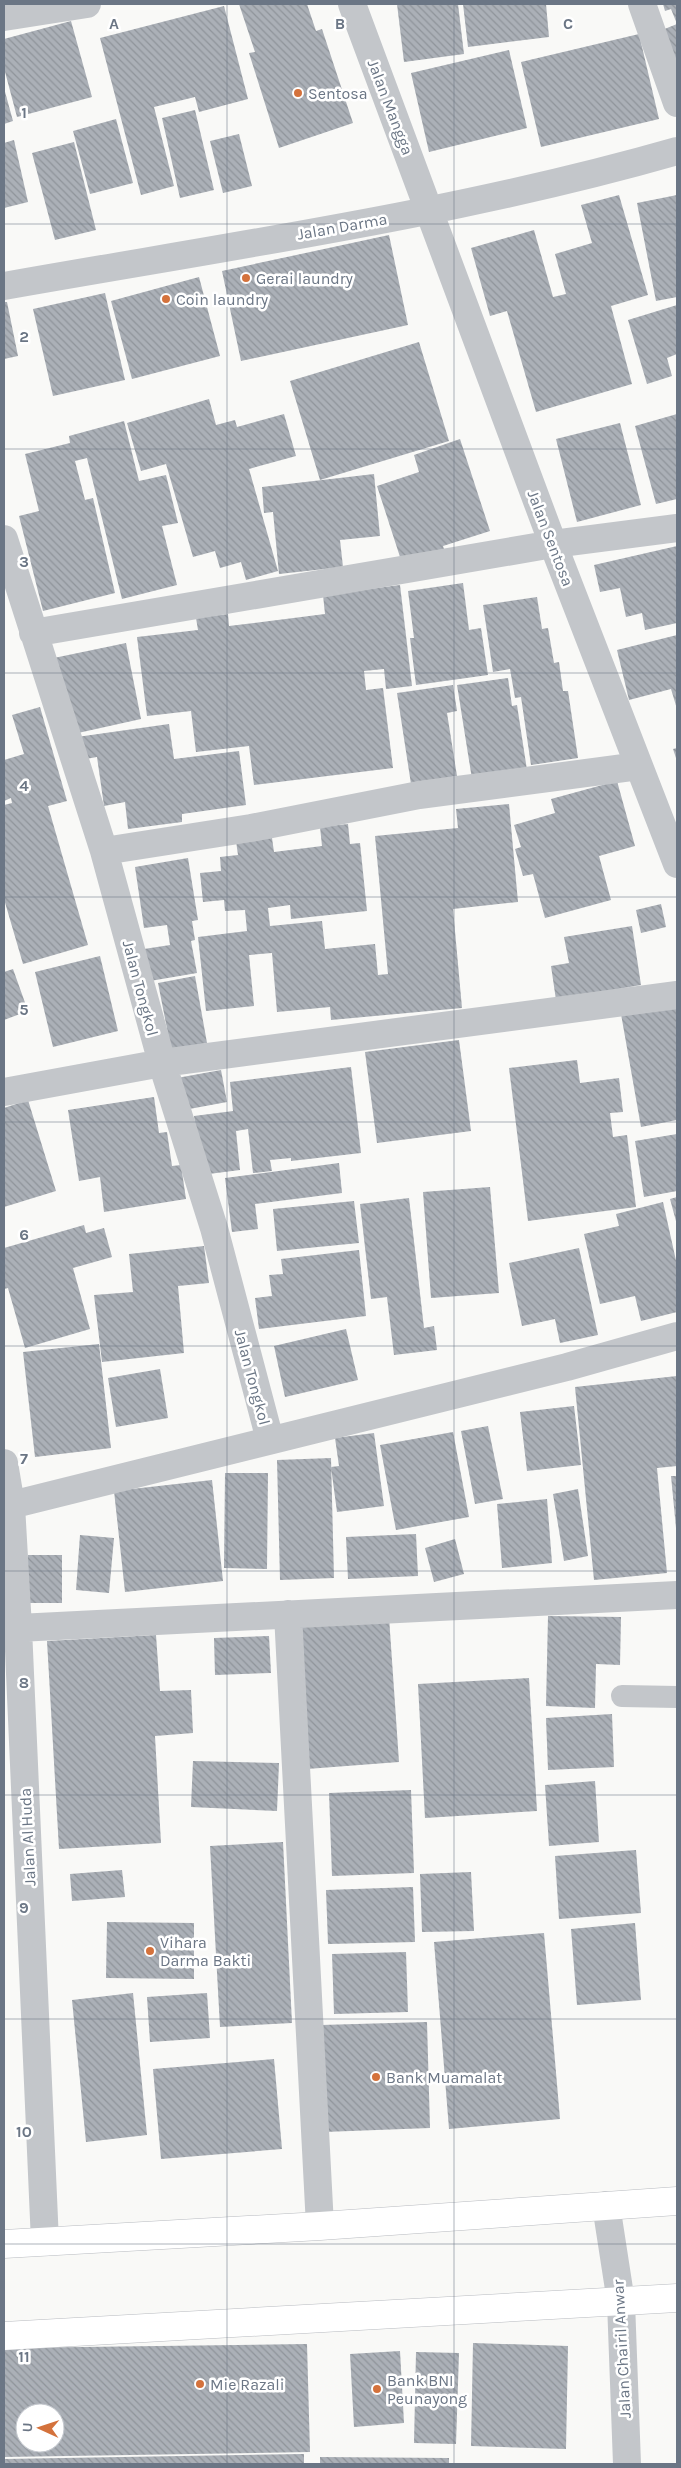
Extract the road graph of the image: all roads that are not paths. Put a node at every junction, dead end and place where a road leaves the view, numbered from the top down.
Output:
1 (87, 4) edge
2 (352, 4) edge
3 (642, 4) edge
4 (4, 17) edge
5 (677, 103) edge
6 (677, 151) edge
7 (430, 211) junction
8 (4, 286) edge
9 (677, 528) edge
10 (4, 539) edge
11 (553, 544) junction
12 (33, 633) junction
13 (639, 766) junction
14 (104, 851) junction
15 (677, 864) edge
16 (677, 995) edge
17 (162, 1063) junction
18 (4, 1092) edge
19 (677, 1336) edge
20 (270, 1440) junction
21 (4, 1463) edge
22 (11, 1505) junction
23 (677, 1596) edge
24 (288, 1614) junction
25 (18, 1628) junction
26 (622, 1696) dead end
27 (677, 1697) edge
28 (14, 1795) edge
29 (677, 2201) edge
30 (606, 2205) junction
31 (320, 2226) junction
32 (45, 2242) junction
33 (4, 2244) edge
34 (677, 2298) edge
35 (621, 2302) junction
36 (4, 2336) edge
37 (627, 2464) edge

1 - 4 street
2 - 7 street, Jalan Mangga
3 - 5 street
6 - 7 street, Jalan Darma
7 - 8 street, Jalan Darma
7 - 11 street, Jalan Sentosa
9 - 11 street
10 - 12 street, Jalan Tongkol
11 - 12 street
11 - 13 street, Jalan Sentosa
12 - 14 street, Jalan Tongkol
13 - 14 street
13 - 15 street, Jalan Sentosa
14 - 17 street, Jalan Tongkol
16 - 17 street
17 - 18 street
17 - 20 street, Jalan Tongkol
19 - 20 street
20 - 22 street
21 - 22 street, Jalan Al Huda
22 - 25 street, Jalan Al Huda
23 - 24 street
24 - 25 street
24 - 31 street
25 - 28 street, Jalan Al Huda
26 - 27 lane
28 - 32 street, Jalan Al Huda
29 - 30 main road
30 - 31 main road
30 - 35 street, Jalan Chairil Anwar
31 - 32 main road
32 - 33 main road
34 - 35 main road
35 - 36 main road
35 - 37 street, Jalan Chairil Anwar

